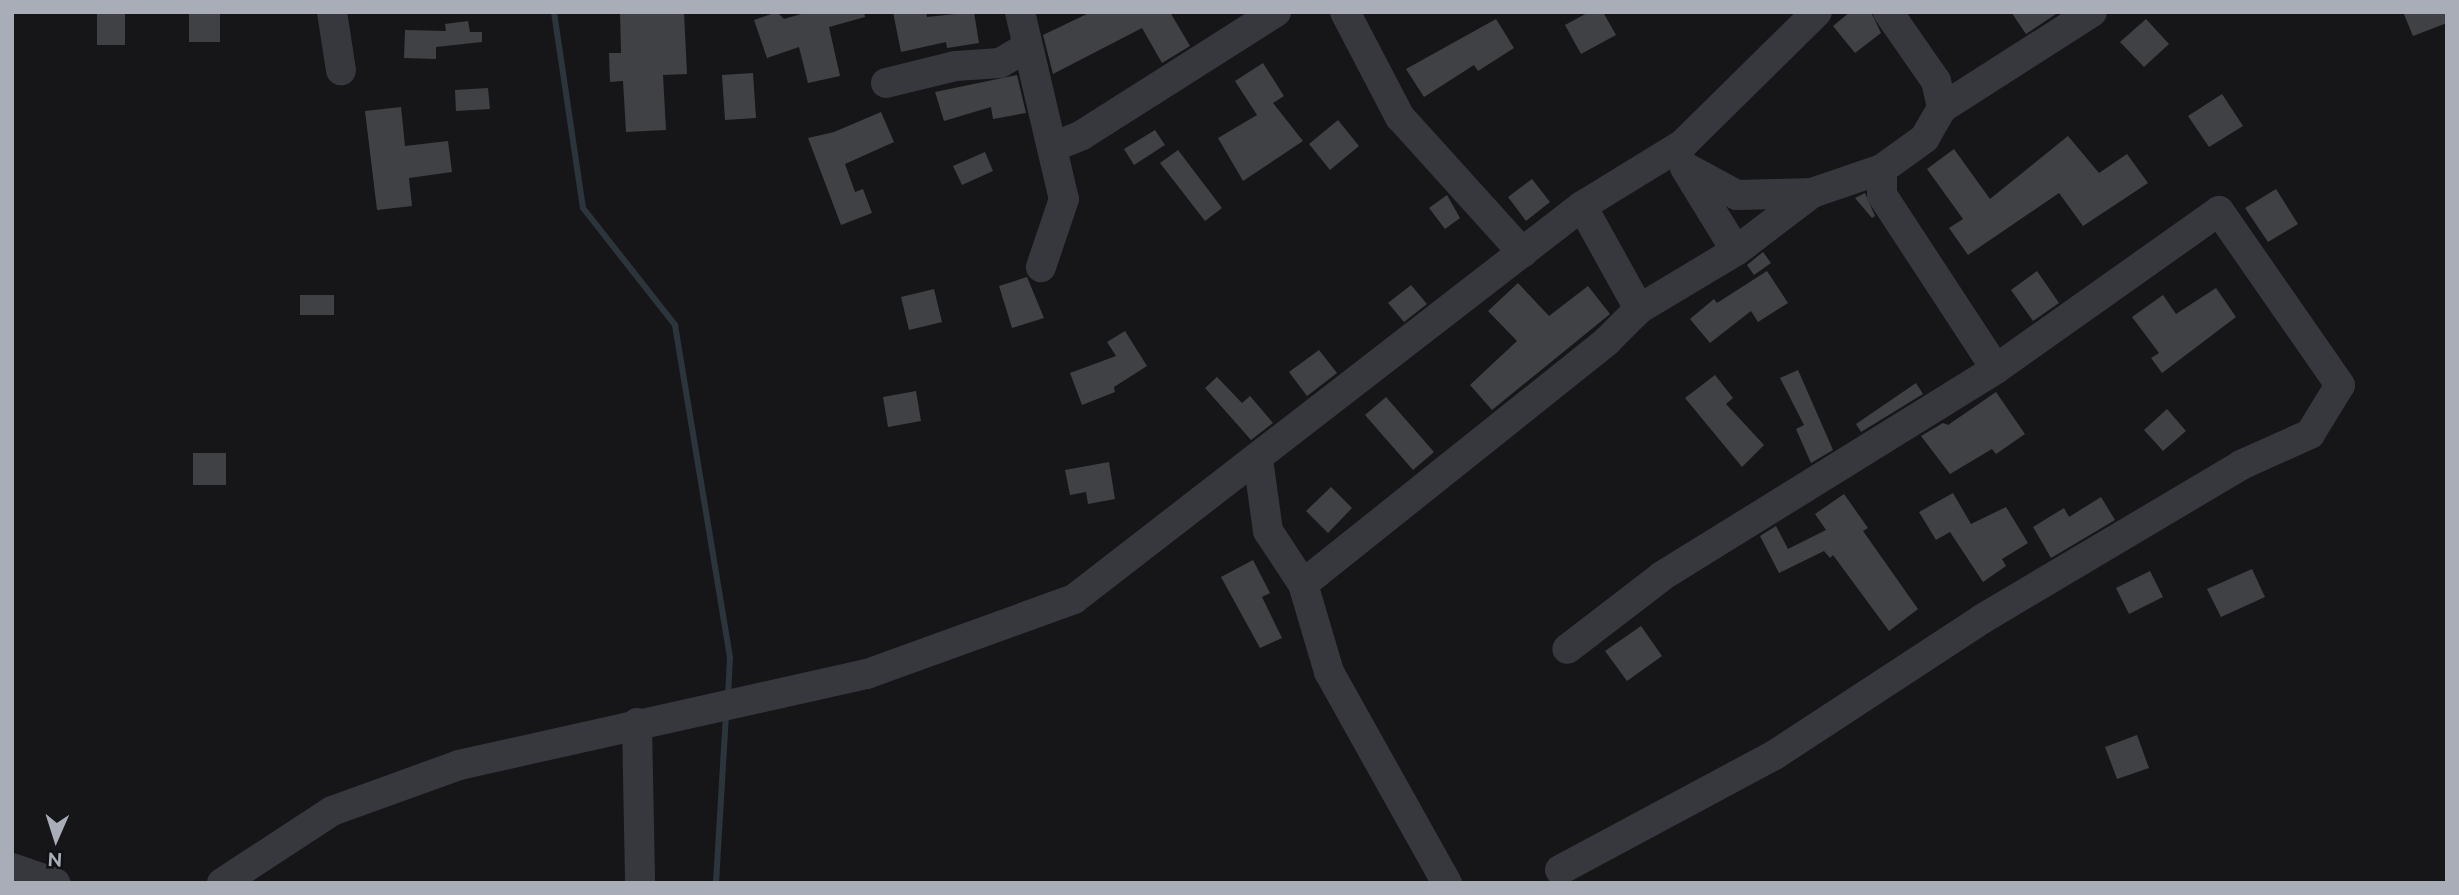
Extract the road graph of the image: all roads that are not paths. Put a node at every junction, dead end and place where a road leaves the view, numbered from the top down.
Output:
1 (332, 12) edge
2 (1020, 12) edge
3 (1276, 12) edge
4 (1345, 12) edge
5 (1817, 12) edge
6 (1888, 12) edge
7 (2092, 12) edge
8 (1027, 47) junction
9 (341, 69) dead end
10 (886, 83) dead end
11 (1942, 107) junction
12 (1053, 147) junction
13 (1684, 156) junction
14 (1882, 169) junction
15 (1812, 194) junction
16 (1582, 206) junction
17 (1736, 251) junction
18 (1523, 253) junction
19 (1041, 267) dead end
20 (1639, 309) junction
21 (1996, 369) junction
22 (1258, 459) junction
23 (1303, 584) junction
24 (1567, 649) dead end
25 (638, 723) junction
26 (12, 868) edge
27 (1560, 870) dead end
28 (55, 883) edge
29 (222, 883) edge
30 (640, 883) edge
31 (1447, 883) edge

1 - 9 street
2 - 8 street
3 - 12 street
4 - 18 street
5 - 13 street
6 - 11 street
7 - 11 street
8 - 10 street
8 - 12 street
11 - 14 street
12 - 19 street
13 - 15 street
13 - 16 street
13 - 17 street
14 - 15 street
14 - 21 street
15 - 17 street
16 - 18 street
16 - 20 street
17 - 20 street
18 - 22 street
20 - 23 street
21 - 24 street
21 - 27 street
22 - 23 street
22 - 25 street
23 - 31 street
25 - 29 street
25 - 30 street
26 - 28 street

